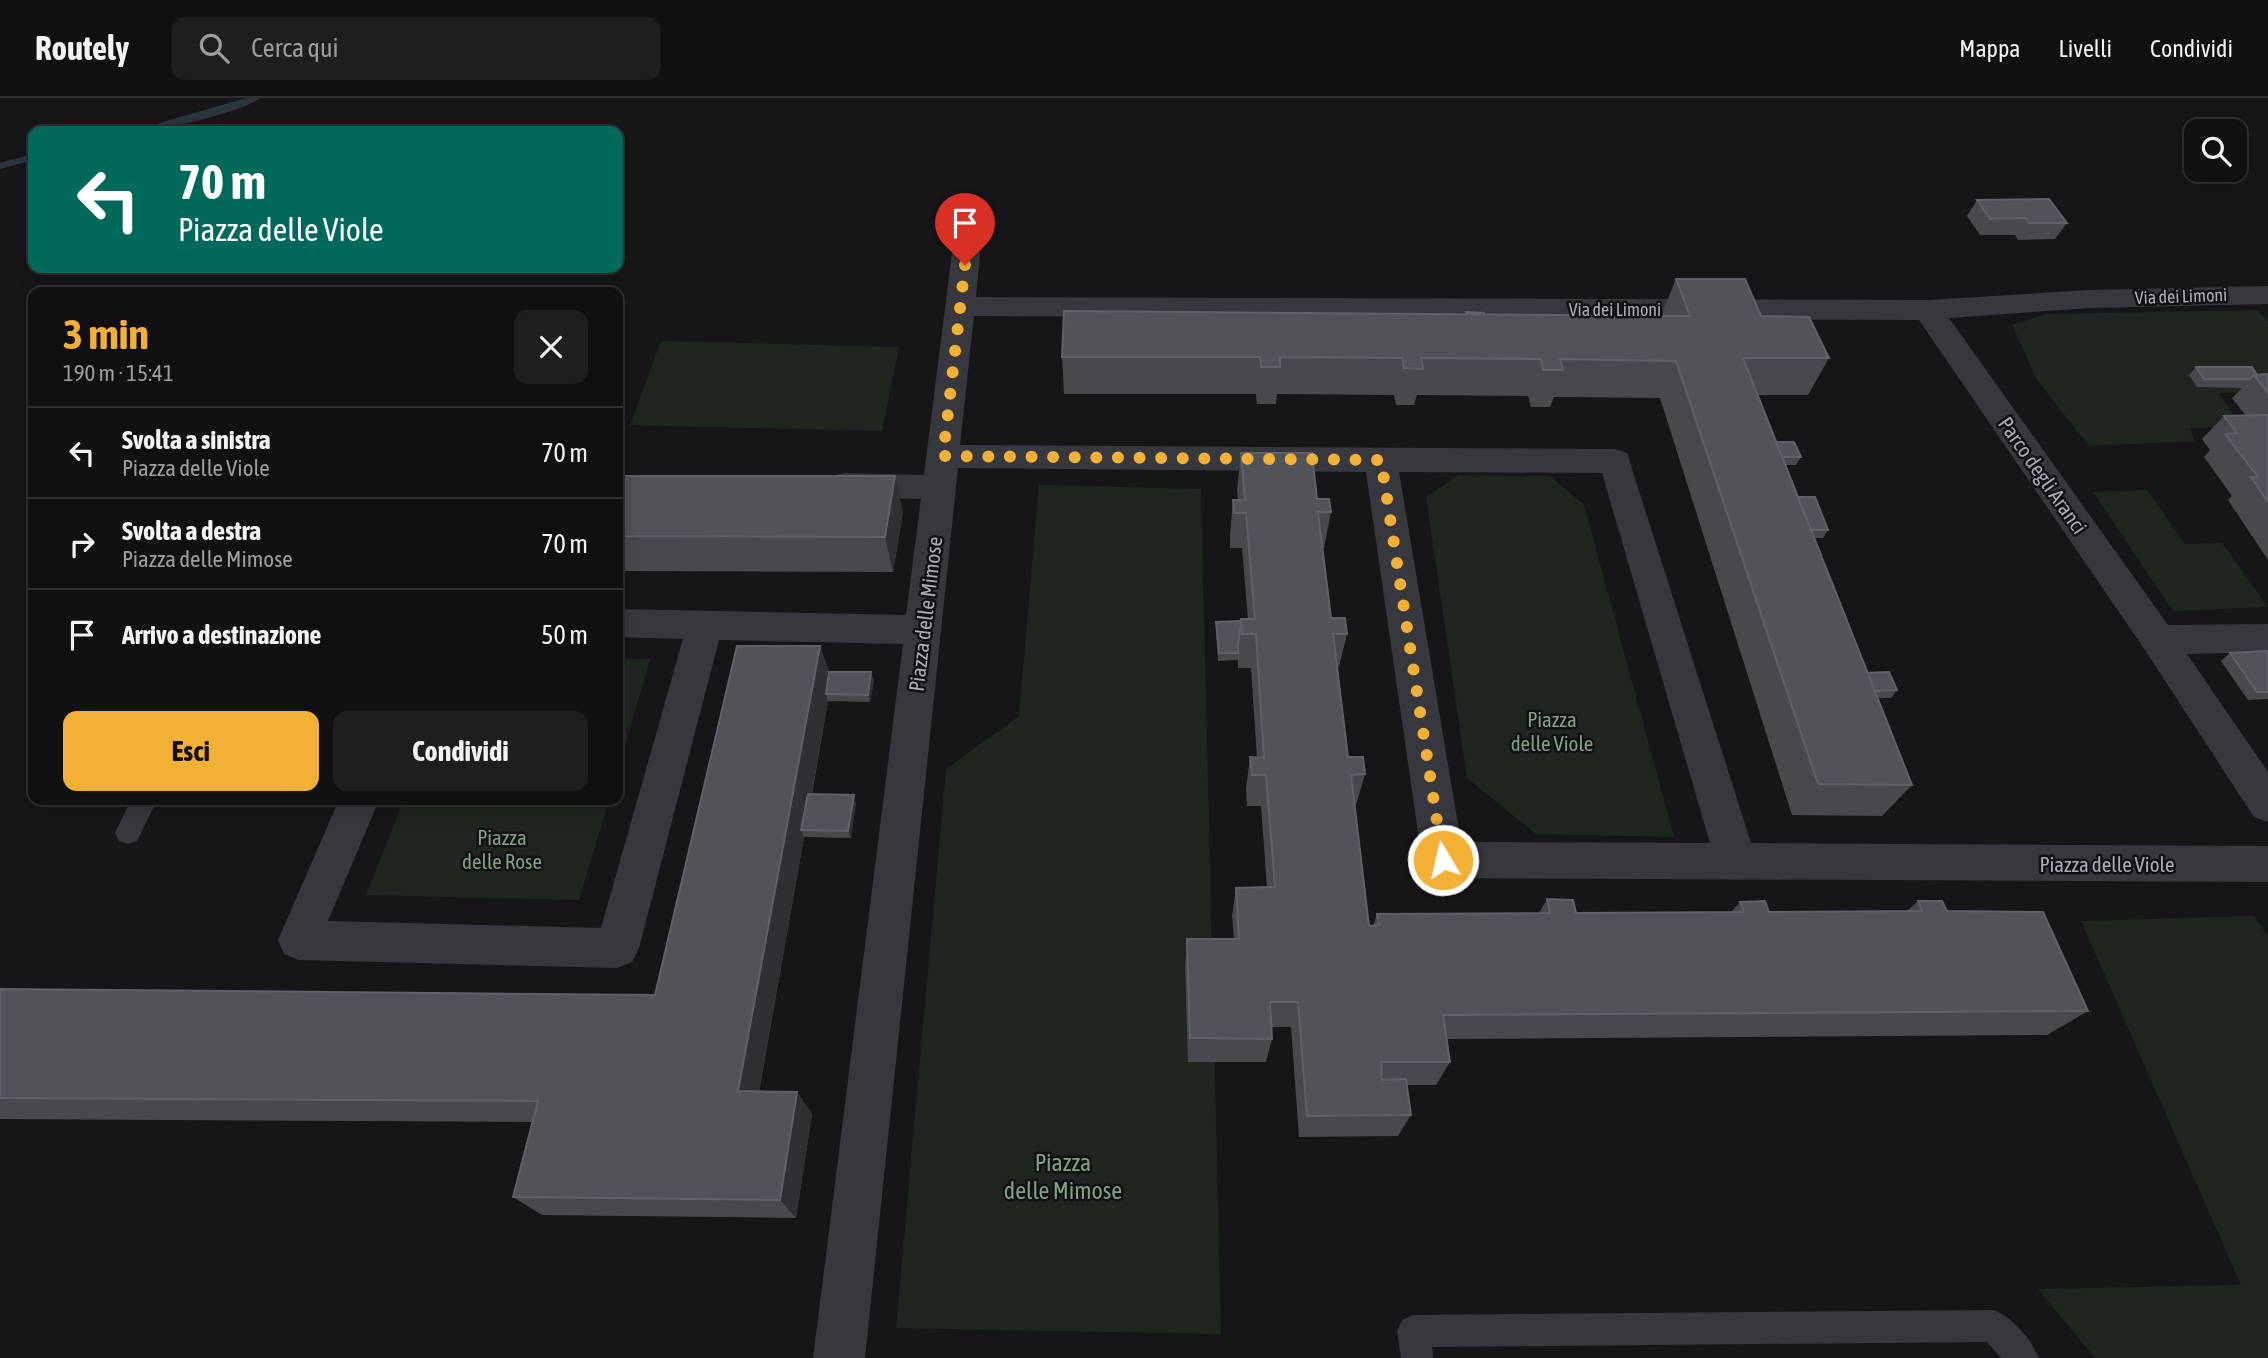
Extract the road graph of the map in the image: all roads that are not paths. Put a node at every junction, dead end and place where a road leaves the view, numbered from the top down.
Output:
1 (967, 245) dead end
2 (2268, 295) edge
3 (960, 306) junction
4 (1928, 310) junction
5 (1381, 460) junction
6 (941, 471) junction
7 (814, 484) edge
8 (623, 623) edge
9 (705, 625) junction
10 (923, 630) junction
11 (2268, 638) edge
12 (2158, 640) junction
13 (142, 805) edge
14 (357, 805) edge
15 (2268, 805) edge
16 (128, 833) dead end
17 (1736, 861) junction
18 (2268, 864) edge
19 (839, 1358) edge
20 (1417, 1358) edge
21 (2022, 1358) edge

1 - 3 street, Piazza delle Mimose
2 - 4 street, Via dei Limoni
3 - 4 street, Via dei Limoni
3 - 6 street, Piazza delle Mimose
4 - 12 street, Parco degli Aranci
5 - 6 street
5 - 17 street
5 - 17 street, Piazza delle Viole
6 - 7 street
6 - 10 street, Piazza delle Mimose
8 - 9 street
9 - 10 street
9 - 14 street
10 - 19 street, Piazza delle Mimose
11 - 12 street
12 - 15 street, Parco degli Aranci
13 - 16 lane
17 - 18 street, Piazza delle Viole
20 - 21 lane

